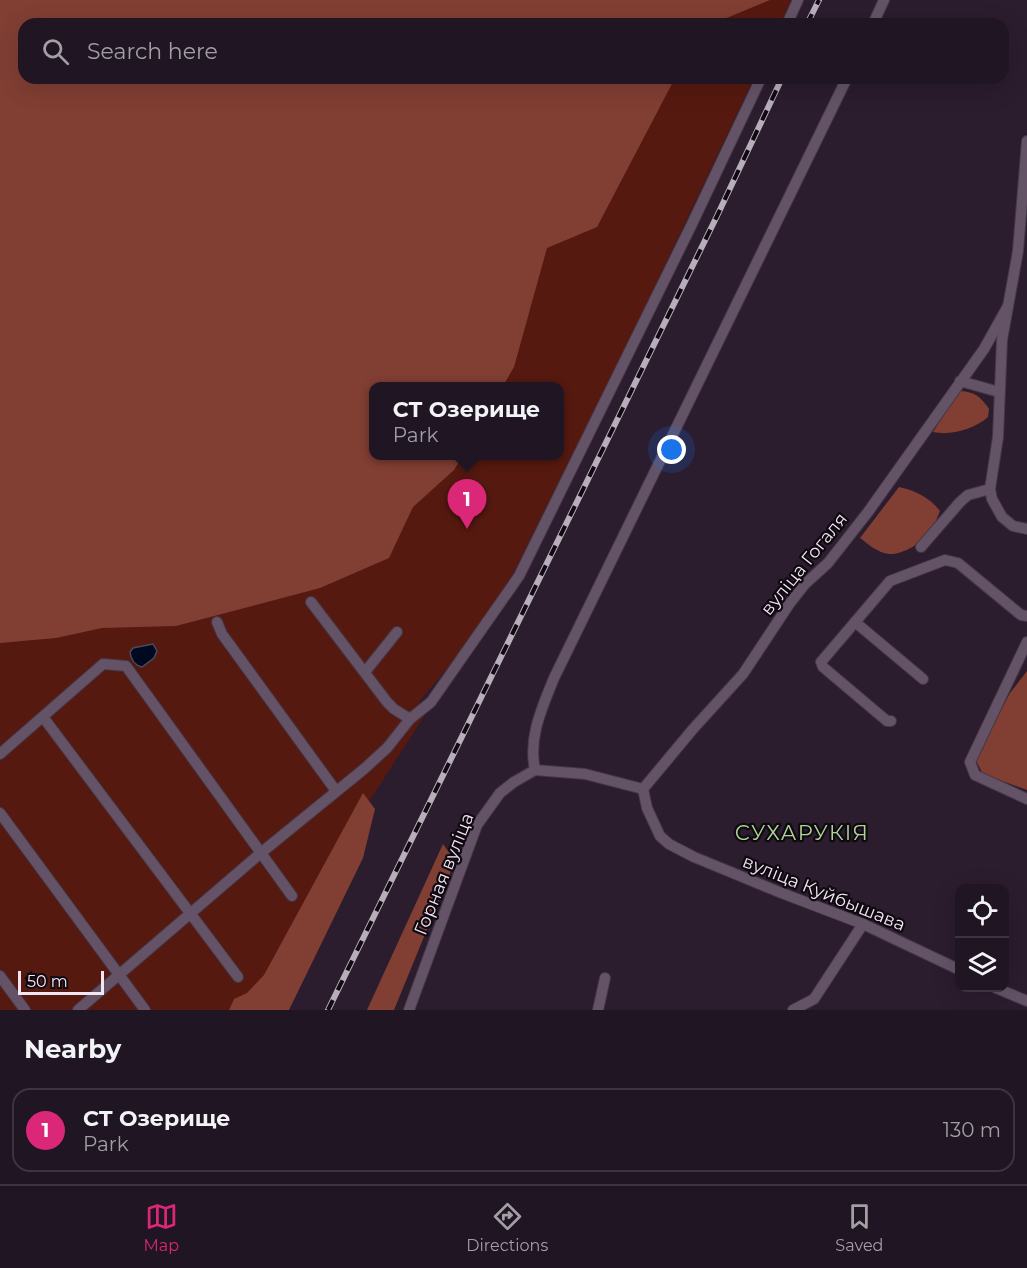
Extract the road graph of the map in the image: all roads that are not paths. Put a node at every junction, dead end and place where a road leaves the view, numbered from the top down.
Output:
1 (798, 0) edge
2 (884, 0) edge
3 (790, 18) edge
4 (876, 18) edge
5 (758, 84) edge
6 (844, 84) edge
7 (1027, 141) edge
8 (1008, 306) junction
9 (960, 381) junction
10 (999, 392) junction
11 (990, 489) junction
12 (1025, 531) edge
13 (921, 547) dead end
14 (311, 602) dead end
15 (1027, 616) edge
16 (217, 622) dead end
17 (855, 622) junction
18 (397, 632) dead end
19 (1027, 642) edge
20 (364, 672) junction
21 (923, 679) dead end
22 (414, 716) junction
23 (43, 717) junction
24 (891, 721) dead end
25 (0, 754) edge
26 (535, 770) junction
27 (643, 789) junction
28 (336, 791) junction
29 (1027, 799) edge
30 (0, 813) edge
31 (262, 852) junction
32 (292, 896) dead end
33 (190, 915) junction
34 (862, 924) junction
35 (955, 968) edge
36 (0, 976) edge
37 (118, 976) junction
38 (238, 977) dead end
39 (605, 978) dead end
40 (1007, 992) edge
41 (1027, 1001) edge
42 (25, 1010) edge
43 (78, 1010) edge
44 (145, 1010) edge
45 (409, 1010) edge
46 (598, 1010) edge
47 (793, 1010) edge

1 - 3 street
2 - 4 street
5 - 22 street
6 - 26 street
7 - 8 street, вуліца Гогаля
8 - 9 street, вуліца Гогаля
8 - 10 street, вуліца Гогаля
9 - 10 street
9 - 27 street, вуліца Гогаля
10 - 11 street, вуліца Гогаля
11 - 12 street
11 - 13 street
14 - 20 street
15 - 17 street
16 - 28 street
17 - 21 street
17 - 24 street
18 - 20 street
19 - 29 street
20 - 22 street
22 - 28 street
23 - 25 street
23 - 31 street
23 - 33 street
26 - 27 street
26 - 45 street, Горная вуліца
27 - 34 street, вуліца Куйбышава
28 - 31 street
30 - 37 street
31 - 32 street
31 - 33 street
33 - 37 street
33 - 38 street
34 - 35 street, вуліца Куйбышава
34 - 47 street
36 - 42 street
37 - 43 street
37 - 44 street
39 - 46 street
40 - 41 street

